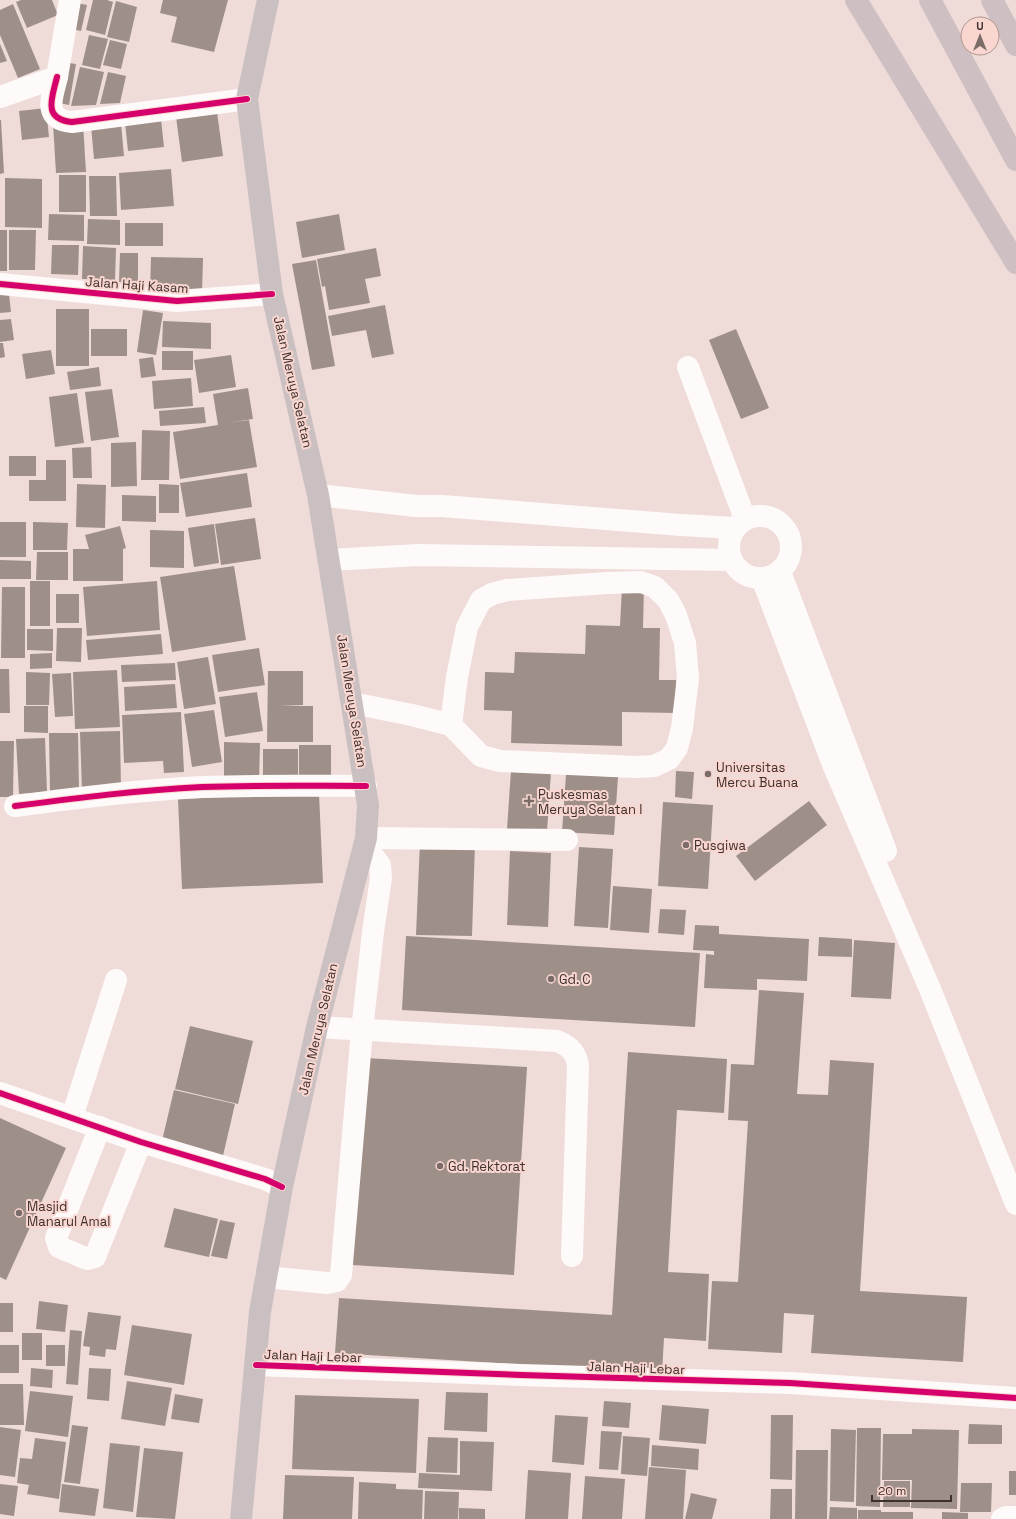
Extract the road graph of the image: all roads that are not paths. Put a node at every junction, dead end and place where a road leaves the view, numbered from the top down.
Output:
1 (70, 0) edge
2 (268, 0) edge
3 (856, 0) edge
4 (930, 0) edge
5 (992, 0) edge
6 (1016, 45) edge
7 (57, 77) junction
8 (0, 97) edge
9 (247, 99) junction
10 (1016, 160) edge
11 (1016, 264) edge
12 (0, 284) edge
13 (272, 294) junction
14 (688, 367) dead end
15 (318, 495) junction
16 (740, 523) junction
17 (329, 560) junction
18 (731, 560) junction
19 (771, 575) junction
20 (352, 703) junction
21 (451, 725) junction
22 (366, 786) junction
23 (15, 806) dead end
24 (567, 840) dead end
25 (365, 844) junction
26 (116, 980) dead end
27 (317, 1026) junction
28 (362, 1030) junction
29 (0, 1093) edge
30 (72, 1118) junction
31 (100, 1128) junction
32 (141, 1142) junction
33 (1016, 1169) edge
34 (282, 1187) junction
35 (1016, 1204) edge
36 (572, 1256) dead end
37 (266, 1277) junction
38 (256, 1365) junction
39 (1016, 1398) edge
40 (1016, 1517) edge
41 (241, 1519) edge
42 (1002, 1519) edge

1 - 7 street
2 - 9 main road, Jalan Meruya Selatan
3 - 11 highway
4 - 10 highway
5 - 6 highway
7 - 8 street
7 - 9 street
9 - 13 main road, Jalan Meruya Selatan
12 - 13 street, Jalan Haji Kasam
13 - 15 main road, Jalan Meruya Selatan
14 - 16 street
15 - 16 street
15 - 17 main road, Jalan Meruya Selatan
16 - 18 street
16 - 19 street
17 - 18 street
17 - 20 main road, Jalan Meruya Selatan
18 - 19 street
19 - 33 street
19 - 35 street
20 - 21 street
20 - 22 main road, Jalan Meruya Selatan
21 - 21 street
22 - 23 street
22 - 25 main road, Jalan Meruya Selatan
24 - 25 street
25 - 27 main road, Jalan Meruya Selatan
25 - 28 street
26 - 30 street
27 - 28 street
27 - 34 main road, Jalan Meruya Selatan
28 - 36 street
28 - 37 street
29 - 30 street
30 - 31 street
31 - 32 street
31 - 32 street
32 - 34 street
34 - 37 main road, Jalan Meruya Selatan
37 - 38 main road, Jalan Meruya Selatan
38 - 39 street, Jalan Haji Lebar
38 - 41 main road, Jalan Meruya Selatan
40 - 42 street

